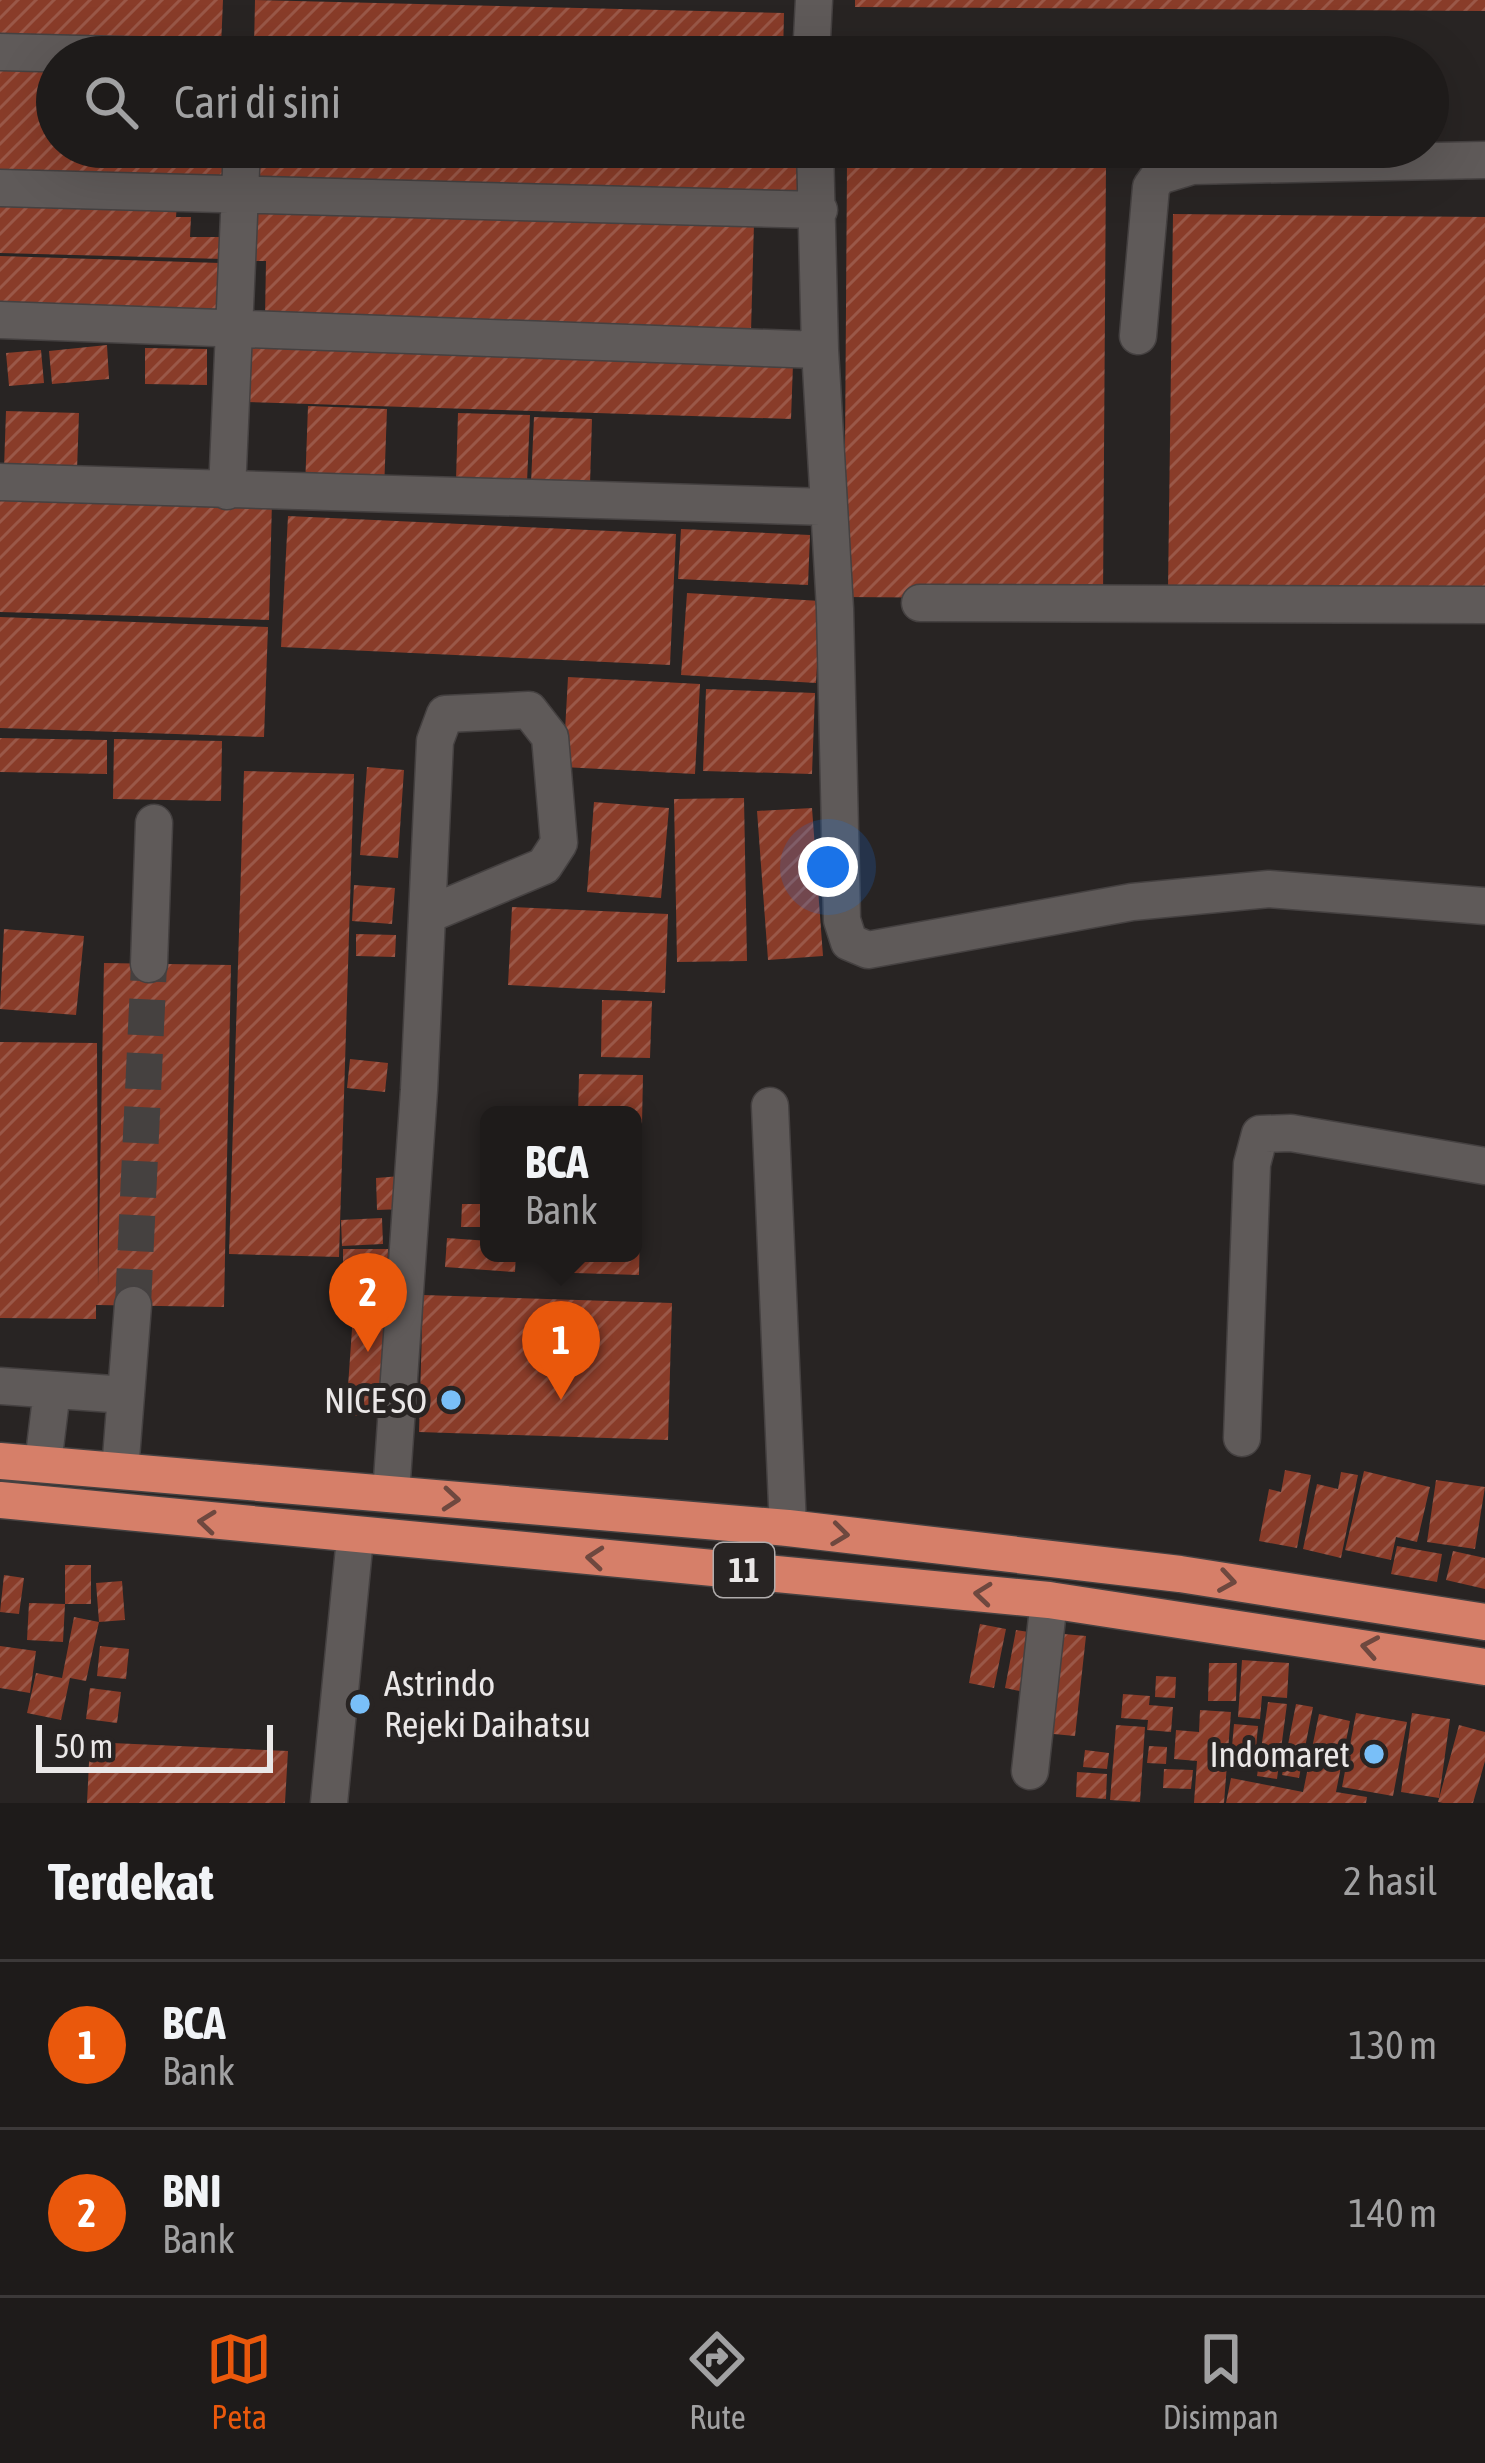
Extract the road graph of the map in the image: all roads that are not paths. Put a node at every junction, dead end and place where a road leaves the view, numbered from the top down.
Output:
1 (814, 0) edge
2 (812, 36) edge
3 (0, 52) edge
4 (36, 53) edge
5 (1485, 160) edge
6 (1449, 161) edge
7 (241, 168) edge
8 (817, 168) edge
9 (1185, 168) edge
10 (0, 188) edge
11 (239, 196) junction
12 (820, 209) junction
13 (0, 320) edge
14 (237, 332) junction
15 (1138, 336) dead end
16 (820, 350) junction
17 (0, 482) edge
18 (227, 491) junction
19 (828, 507) junction
20 (920, 603) dead end
21 (1485, 605) edge
22 (154, 823) dead end
23 (1485, 906) edge
24 (427, 915) junction
25 (149, 964) tunnel mouth
26 (770, 1106) dead end
27 (1485, 1166) edge
28 (133, 1305) tunnel mouth
29 (0, 1385) edge
30 (52, 1390) junction
31 (126, 1395) junction
32 (1242, 1438) dead end
33 (0, 1461) edge
34 (43, 1464) junction
35 (120, 1471) junction
36 (391, 1494) junction
37 (0, 1500) edge
38 (788, 1528) junction
39 (369, 1540) junction
40 (1049, 1600) junction
41 (1485, 1622) edge
42 (1485, 1667) edge
43 (1030, 1771) dead end
44 (329, 1803) edge

1 - 2 street
3 - 4 street
5 - 6 street
7 - 11 street
8 - 12 street
9 - 15 street
10 - 11 street
11 - 12 street
11 - 14 street
12 - 16 street
13 - 14 street
14 - 16 street
14 - 18 street
16 - 19 street
17 - 18 street
18 - 19 street
19 - 23 street
20 - 21 street
22 - 25 street
24 - 24 street
24 - 36 street
26 - 38 street
27 - 32 street
28 - 31 street
29 - 30 street
30 - 31 street
30 - 34 street
31 - 35 street
33 - 34 highway, 11
34 - 35 highway, 11
35 - 36 highway, 11
36 -> 38 highway, 11
36 - 39 highway
39 -> 37 highway, 11
38 -> 41 highway, 11
40 -> 39 highway, 11
39 - 44 street
42 -> 40 highway, 11
40 - 43 street

